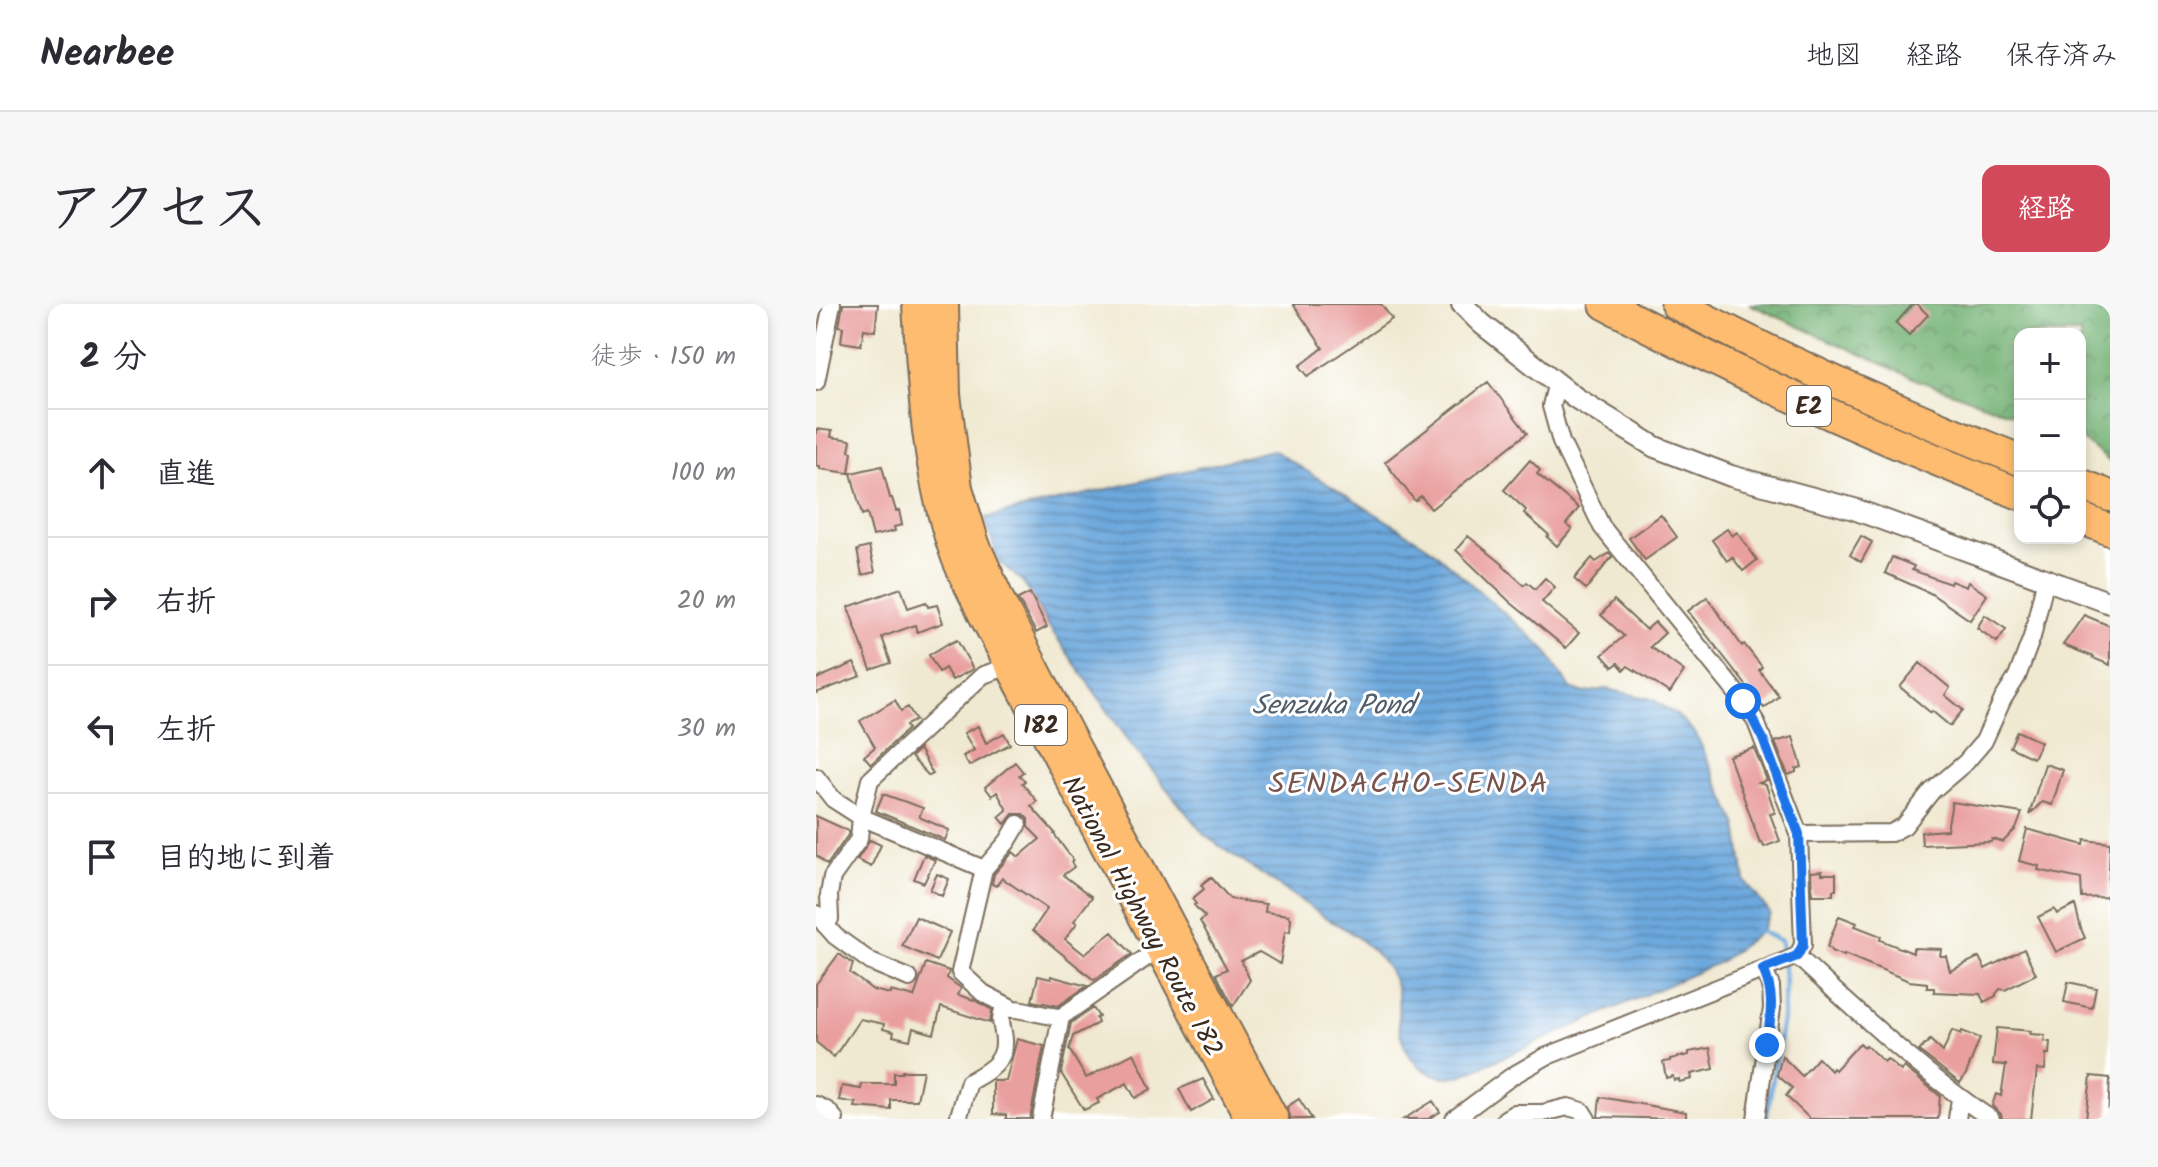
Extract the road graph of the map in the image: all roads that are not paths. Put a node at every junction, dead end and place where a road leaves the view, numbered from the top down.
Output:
1 (832, 304) edge
2 (917, 304) edge
3 (944, 304) edge
4 (1462, 304) edge
5 (1605, 304) edge
6 (1676, 304) edge
7 (816, 382) edge
8 (1557, 382) junction
9 (2014, 458) edge
10 (2086, 486) edge
11 (2014, 492) edge
12 (2110, 496) edge
13 (2086, 520) edge
14 (2110, 530) edge
15 (2046, 578) junction
16 (2110, 603) edge
17 (1010, 666) junction
18 (816, 777) edge
19 (861, 817) junction
20 (1018, 824) dead end
21 (1799, 834) junction
22 (984, 869) junction
23 (821, 919) edge
24 (1160, 948) junction
25 (1788, 960) junction
26 (1763, 969) junction
27 (909, 978) dead end
28 (1010, 1007) junction
29 (1061, 1017) junction
30 (1960, 1099) junction
31 (816, 1105) edge
32 (835, 1119) edge
33 (958, 1119) edge
34 (1041, 1119) edge
35 (1250, 1119) edge
36 (1274, 1119) edge
37 (1454, 1119) edge
38 (1505, 1119) edge
39 (1587, 1119) edge
40 (1756, 1119) edge
41 (1957, 1119) edge
42 (1991, 1119) edge

1 - 7 street
2 - 17 highway, National Highway Route 182 / 182
3 - 36 highway, National Highway Route 182 / 182
4 - 8 street
5 - 11 highway, E2
6 - 9 highway, E2
8 - 15 street
8 - 21 street
10 - 12 highway
13 - 14 highway
15 - 16 street
15 - 21 street
17 - 19 street
17 - 24 highway, National Highway Route 182 / 182
18 - 19 street
19 - 22 street
19 - 23 street
20 - 22 street
21 - 25 street
22 - 28 street
23 - 27 street
24 - 29 street
24 - 35 highway, National Highway Route 182 / 182
25 - 26 street
25 - 30 street
26 - 37 street
26 - 40 street
28 - 29 street
28 - 33 street
29 - 34 street
30 - 41 street
30 - 42 street
31 - 32 street
38 - 39 street

